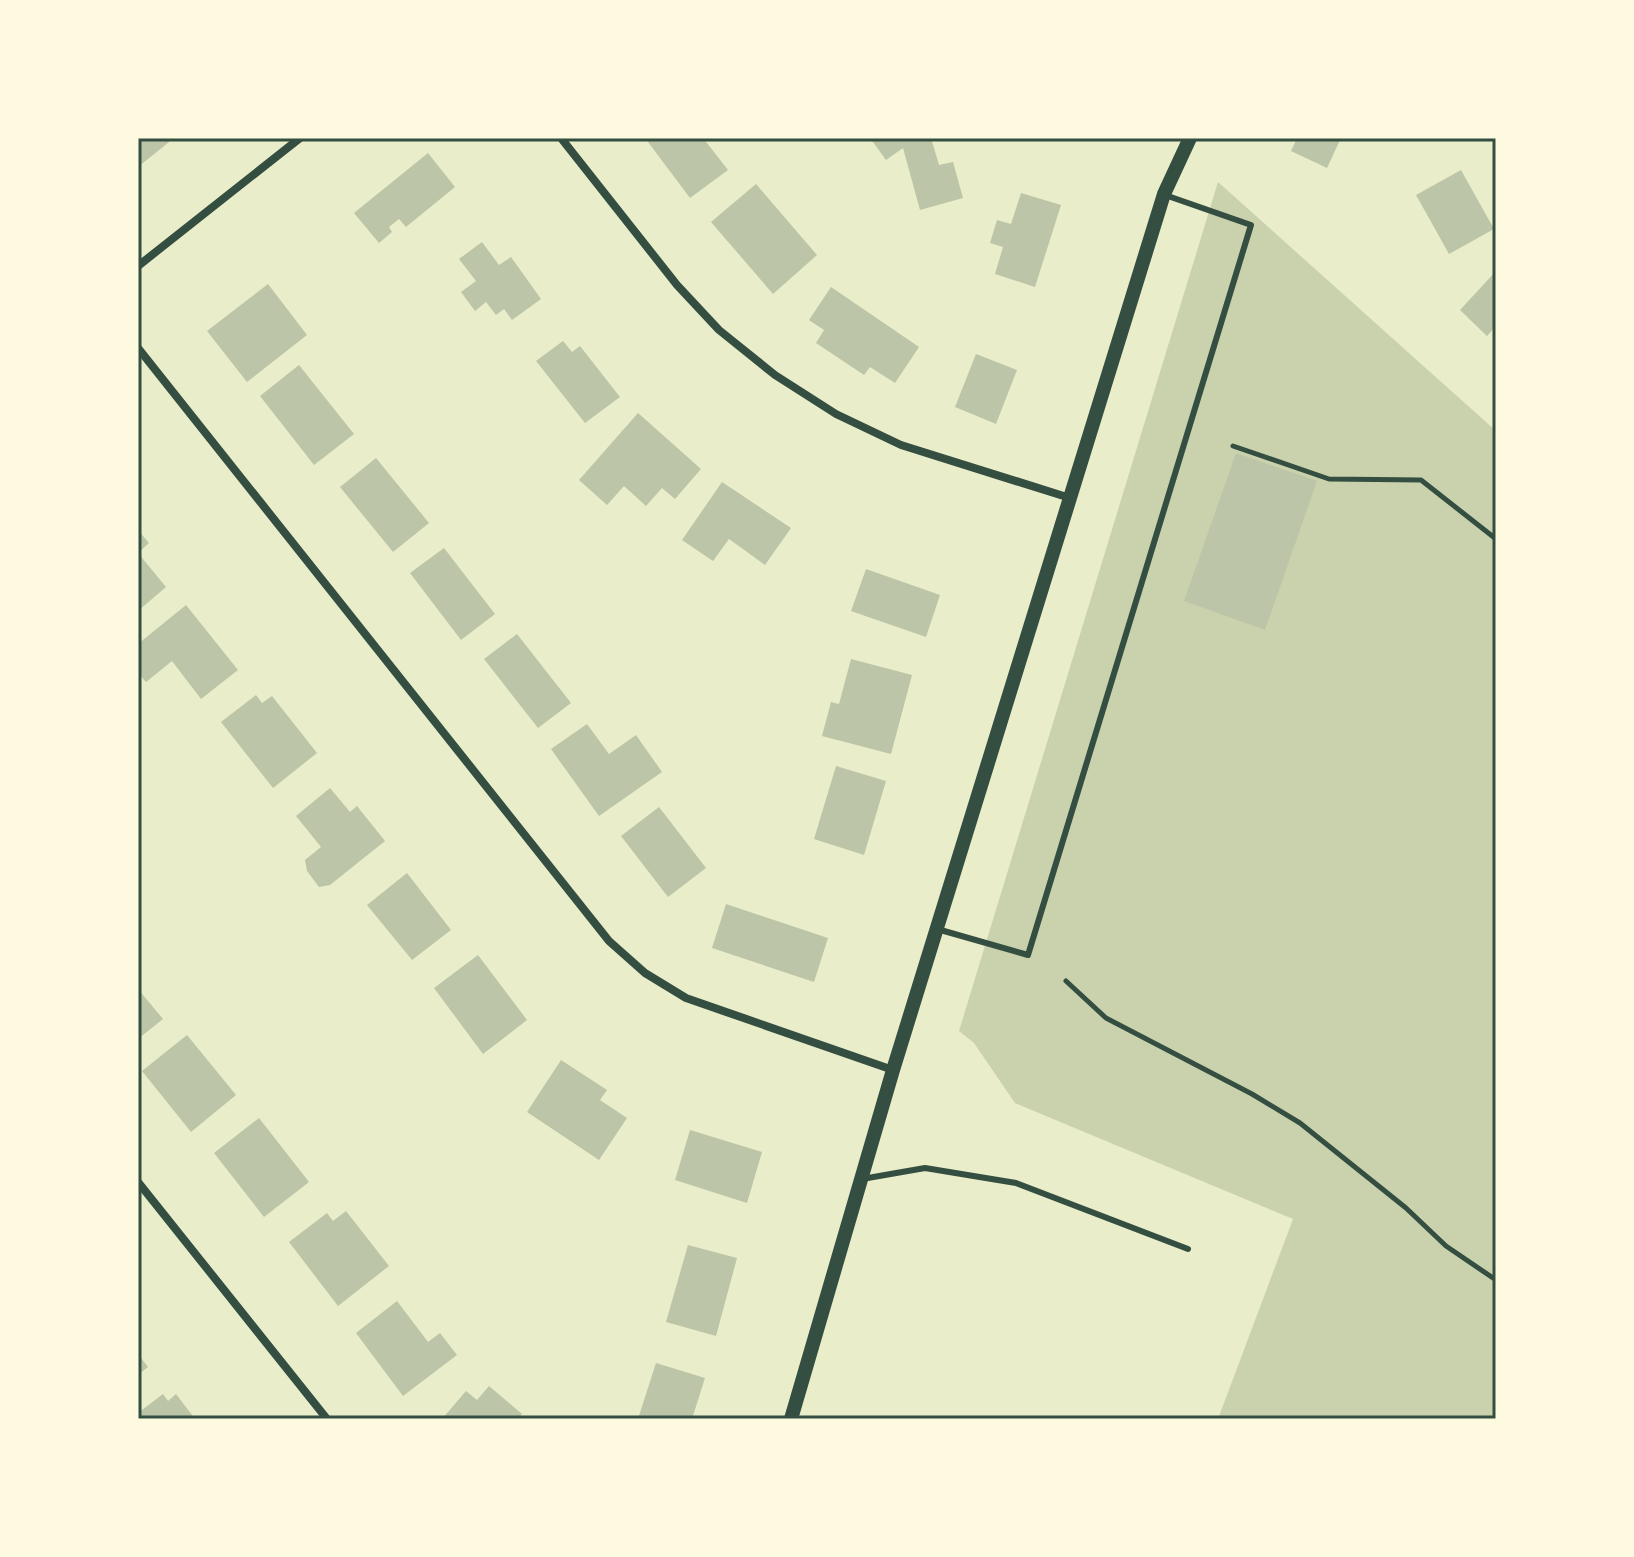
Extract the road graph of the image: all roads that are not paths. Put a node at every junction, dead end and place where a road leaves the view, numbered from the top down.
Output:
1 (300, 138) edge
2 (561, 138) edge
3 (1190, 138) edge
4 (1164, 194) junction
5 (138, 266) edge
6 (138, 348) edge
7 (1070, 498) junction
8 (937, 929) junction
9 (893, 1070) junction
10 (862, 1179) junction
11 (138, 1182) edge
12 (1188, 1249) dead end
13 (327, 1419) edge
14 (791, 1419) edge

1 - 5 street
2 - 7 street
3 - 4 street
4 - 7 street
4 - 8 lane
6 - 9 street
7 - 8 street
8 - 9 street
9 - 10 street
10 - 12 lane
10 - 14 street
11 - 13 street

